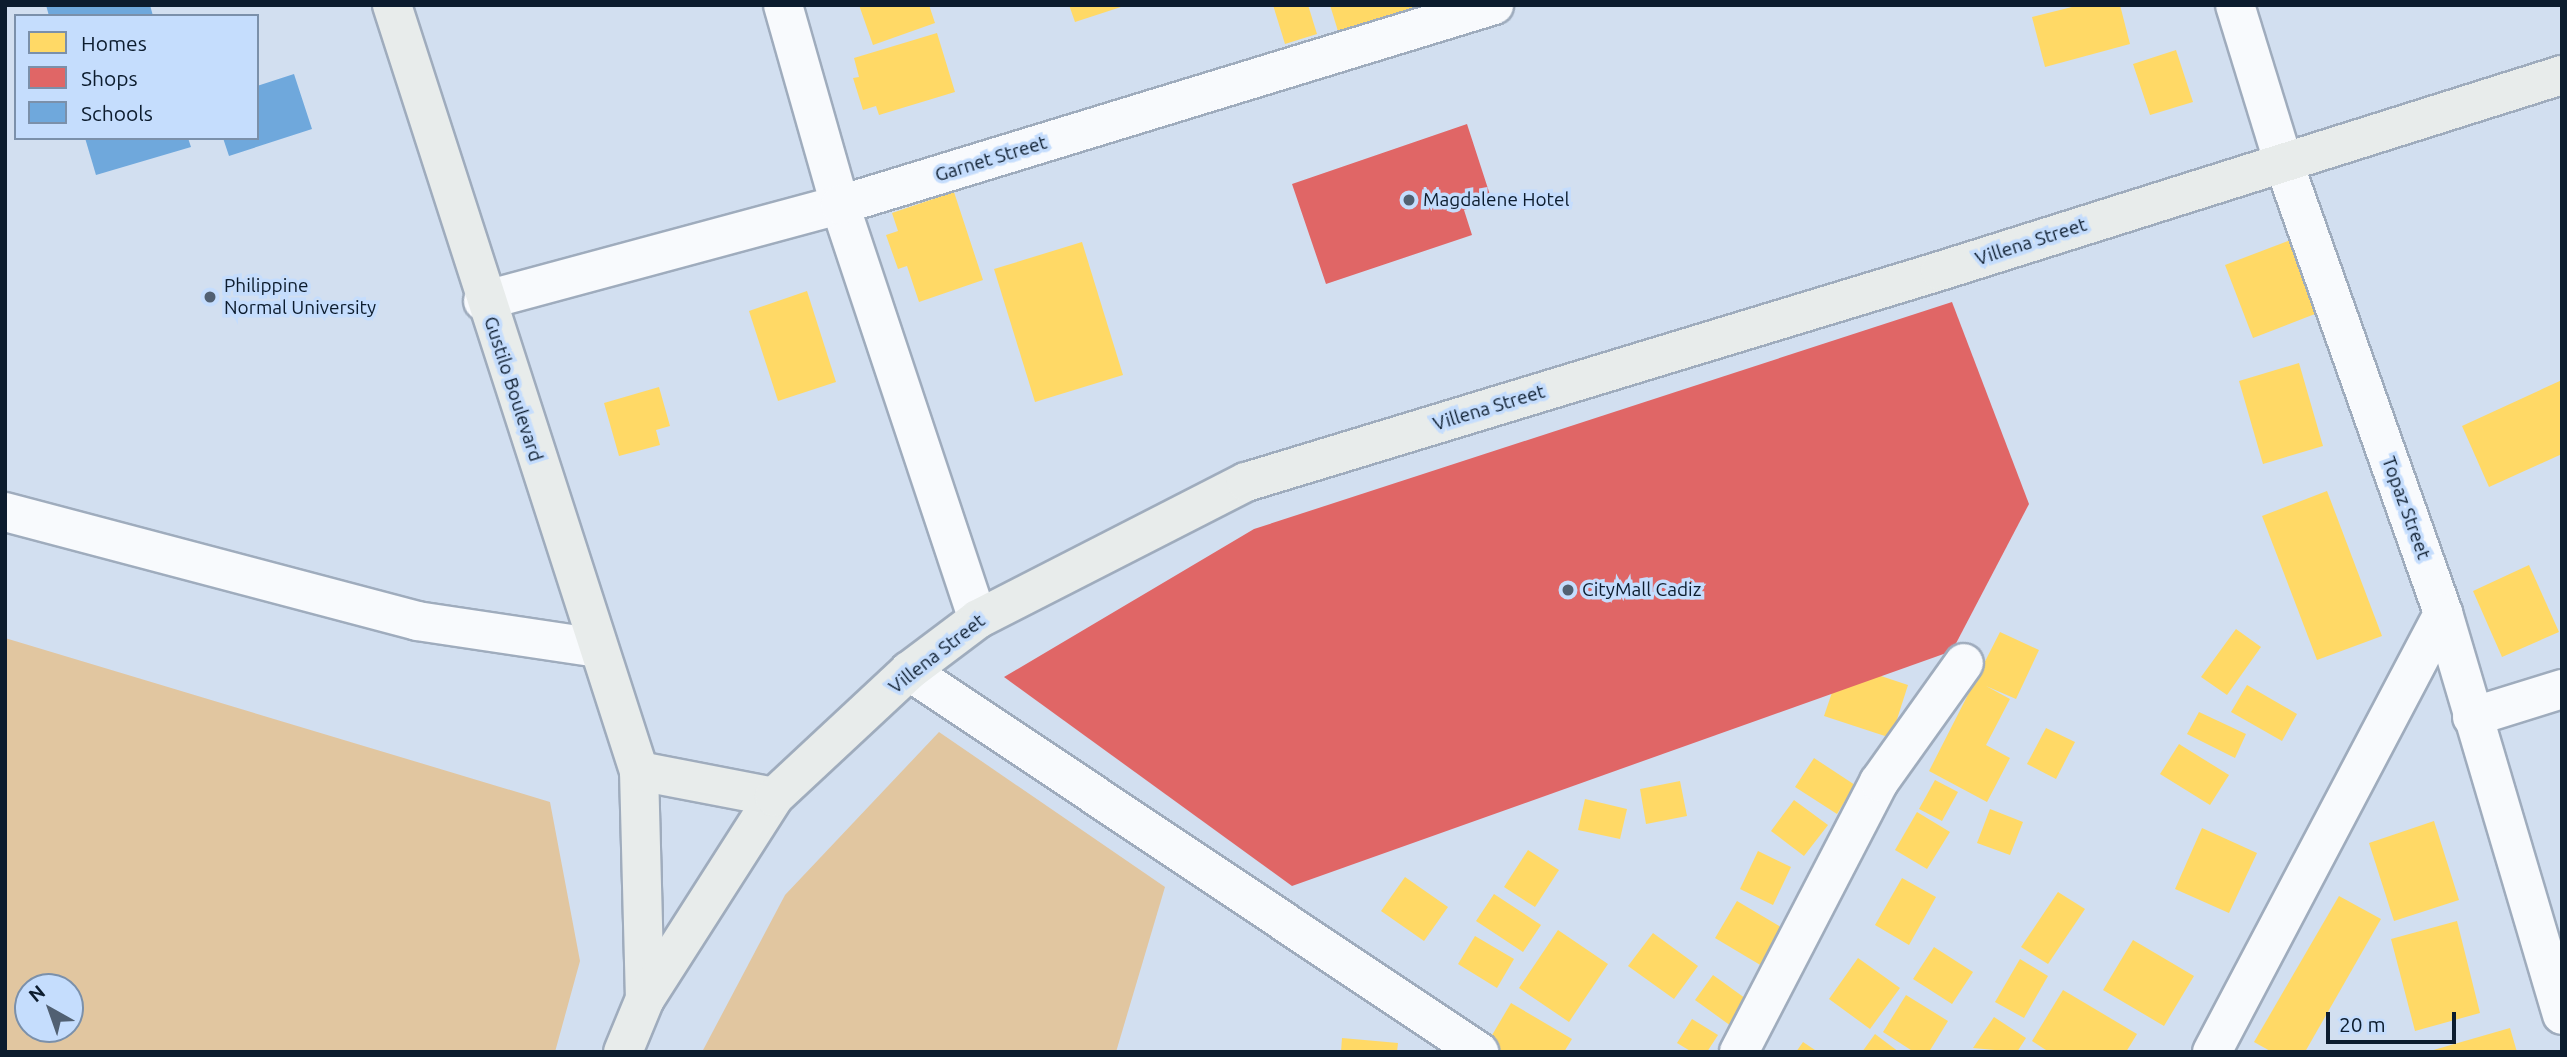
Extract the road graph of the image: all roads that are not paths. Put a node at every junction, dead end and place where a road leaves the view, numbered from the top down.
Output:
1 (392, 5) edge
2 (783, 5) edge
3 (1494, 5) edge
4 (2235, 5) edge
5 (2562, 75) edge
6 (2283, 161) junction
7 (840, 205) junction
8 (483, 301) junction
9 (5, 512) edge
10 (2443, 613) junction
11 (978, 619) junction
12 (598, 648) junction
13 (1964, 663) dead end
14 (909, 671) junction
15 (2562, 689) edge
16 (2472, 717) junction
17 (639, 771) junction
18 (774, 797) junction
19 (645, 999) junction
20 (2562, 1015) edge
21 (623, 1052) edge
22 (1479, 1052) edge
23 (1740, 1052) edge
24 (2212, 1052) edge

1 - 8 main road, Gustilo Boulevard
2 - 7 street
3 - 7 street, Garnet Street
4 - 6 street, Topaz Street
5 - 6 main road, Villena Street
6 - 10 street, Topaz Street
6 - 11 main road, Villena Street
7 - 8 street, Garnet Street
7 - 11 street
8 - 12 main road, Gustilo Boulevard
9 - 12 street
10 - 16 street, Topaz Street
10 - 24 street
11 - 14 main road, Villena Street
12 - 17 main road, Gustilo Boulevard
13 - 23 street
14 - 18 main road, Villena Street
14 - 22 street
15 - 16 street
16 - 20 street, Topaz Street
17 - 18 main road
17 - 19 main road, Gustilo Boulevard
18 - 19 main road, Villena Street
19 - 21 main road, Villena Street

